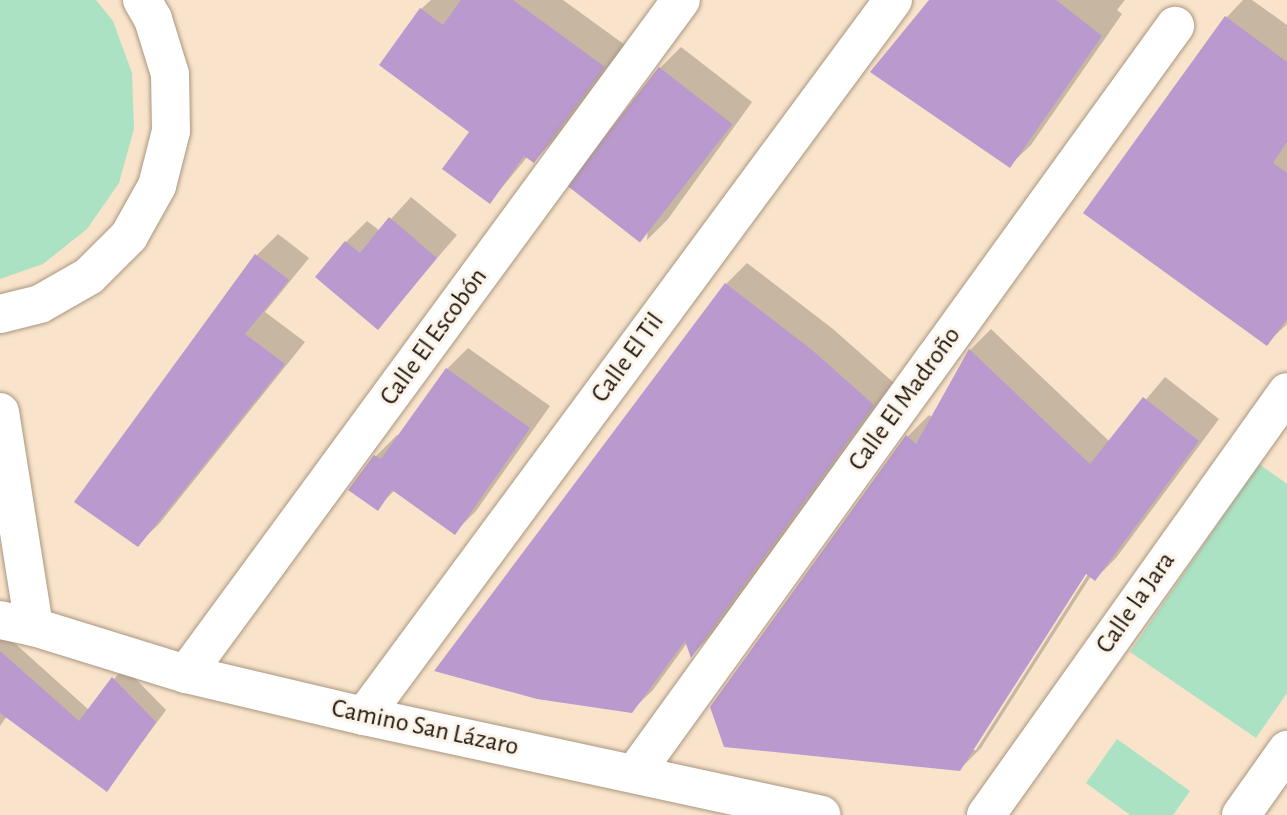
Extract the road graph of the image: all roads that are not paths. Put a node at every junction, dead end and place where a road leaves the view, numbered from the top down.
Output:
1 (681, 0) edge
2 (893, 0) edge
3 (150, 6) edge
4 (1175, 26) dead end
5 (0, 314) edge
6 (1287, 392) edge
7 (0, 411) edge
8 (17, 624) edge
9 (186, 674) junction
10 (364, 716) junction
11 (1287, 750) edge
12 (635, 773) junction
13 (821, 815) edge
14 (986, 815) edge
15 (1241, 815) edge

1 - 9 street, Calle El Escobón
2 - 10 street, Calle El Til
3 - 5 street
4 - 12 street, Calle El Madroño
6 - 14 street, Calle la Jara
7 - 8 street
8 - 9 street, Camino San Lázaro
9 - 10 street, Camino San Lázaro
10 - 12 street, Camino San Lázaro
11 - 15 street
12 - 13 street, Camino San Lázaro

